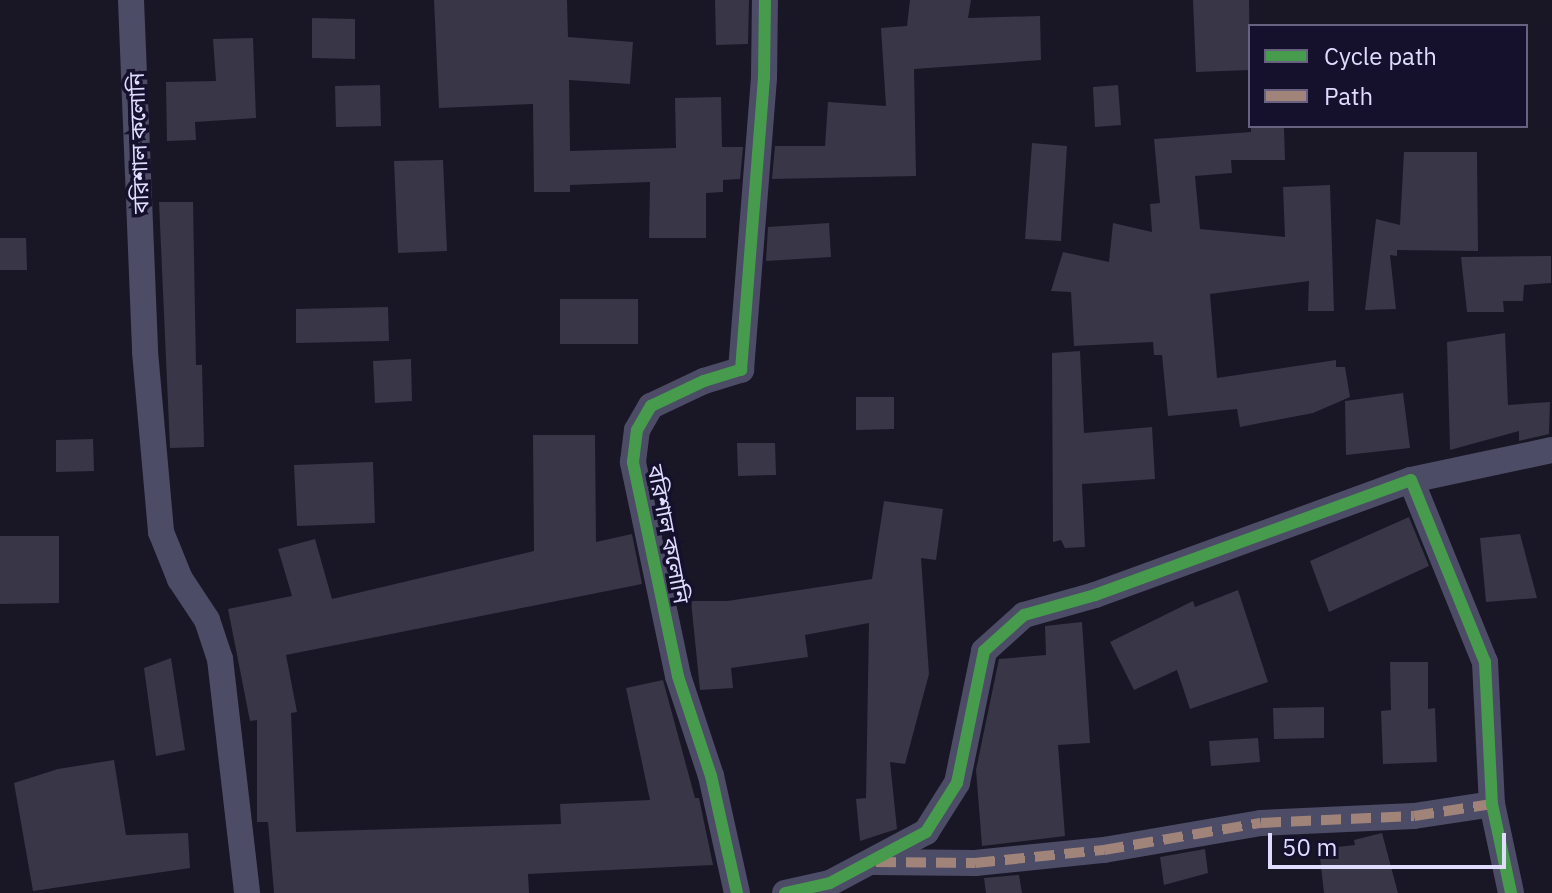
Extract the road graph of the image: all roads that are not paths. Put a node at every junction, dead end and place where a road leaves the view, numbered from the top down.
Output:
1 (131, 0) edge
2 (765, 0) edge
3 (1552, 450) edge
4 (1411, 480) junction
5 (1492, 804) junction
6 (876, 862) junction
7 (247, 893) edge
8 (737, 893) edge
9 (785, 893) edge
10 (1511, 893) edge

1 - 7 street, বরিশাল কলোনি
2 - 8 street, বরিশাল কলোনি
3 - 4 street
4 - 5 street
4 - 6 street
5 - 6 street
5 - 10 street
6 - 9 street

